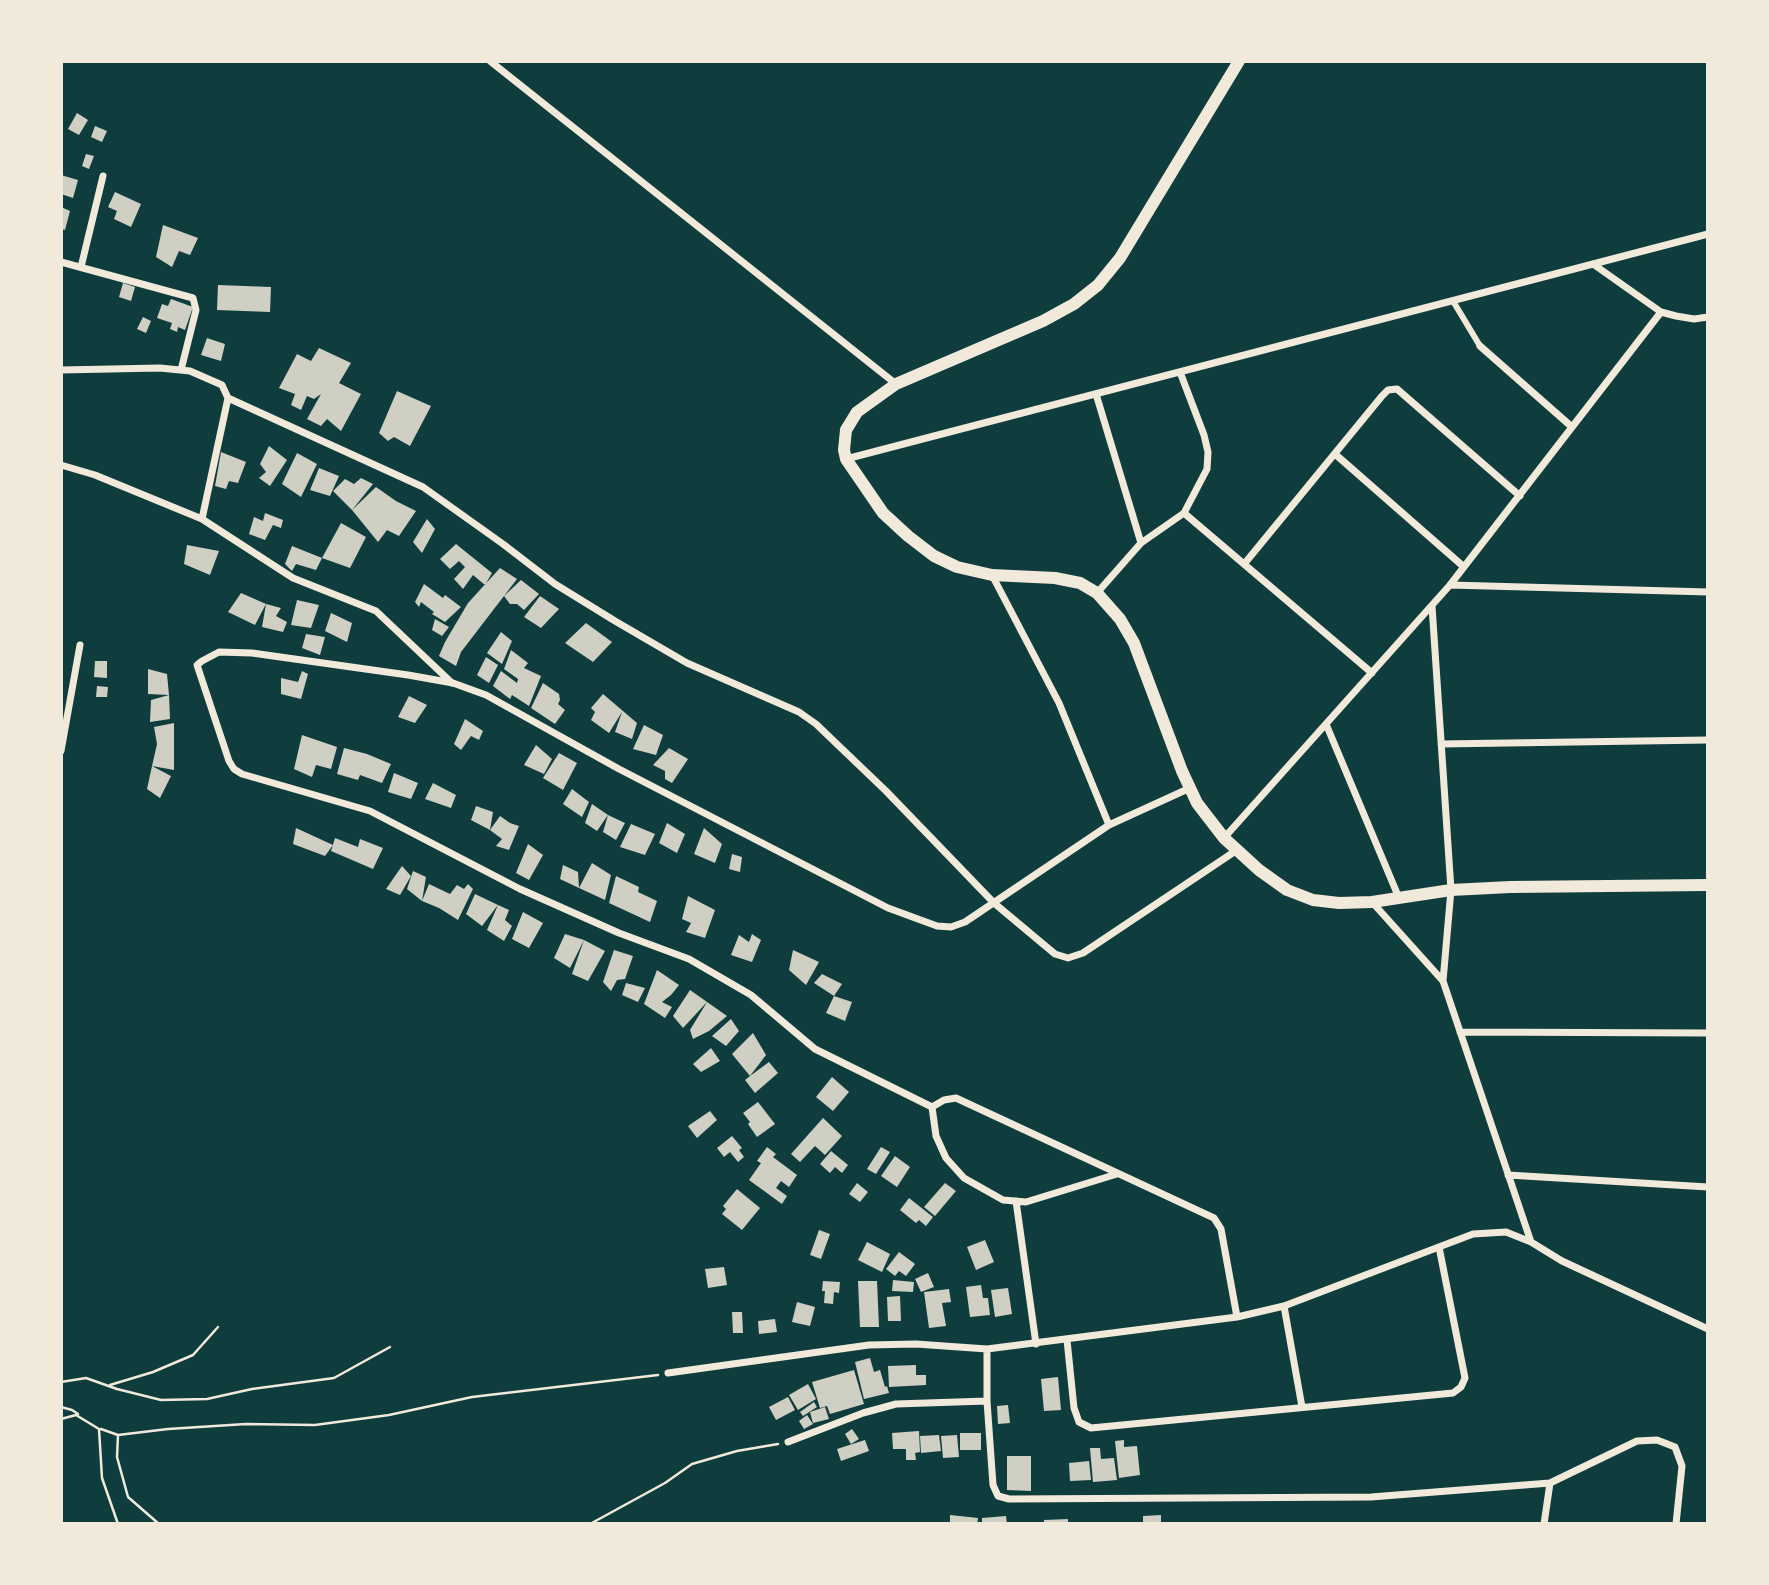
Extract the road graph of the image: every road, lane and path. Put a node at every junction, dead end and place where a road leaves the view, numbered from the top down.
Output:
1 (490, 61) edge
2 (1239, 61) edge
3 (103, 176) dead end
4 (1708, 234) edge
5 (61, 262) edge
6 (1593, 264) junction
7 (81, 267) junction
8 (1453, 301) junction
9 (1661, 312) junction
10 (1708, 317) edge
11 (1480, 346) joint
12 (61, 370) edge
13 (181, 370) junction
14 (1180, 372) junction
15 (896, 384) junction
16 (1096, 394) junction
17 (228, 398) junction
18 (1572, 427) junction
19 (1335, 454) junction
20 (846, 459) junction
21 (61, 465) edge
22 (1520, 496) junction
23 (1184, 513) junction
24 (202, 519) junction
25 (1141, 543) junction
26 (1245, 563) junction
27 (1464, 567) junction
28 (992, 575) junction
29 (1450, 585) junction
30 (1708, 592) edge
31 (1097, 593) junction
32 (1432, 606) junction
33 (80, 645) dead end
34 (1372, 673) junction
35 (453, 683) junction
36 (1326, 724) junction
37 (1708, 740) edge
38 (1441, 744) junction
39 (61, 751) edge
40 (1190, 788) junction
41 (1109, 825) junction
42 (1224, 838) junction
43 (1237, 850) junction
44 (1708, 885) edge
45 (1451, 890) junction
46 (1399, 898) junction
47 (1372, 902) junction
48 (994, 903) junction
49 (1443, 981) junction
50 (1460, 1032) junction
51 (1708, 1033) edge
52 (932, 1107) junction
53 (1116, 1174) junction
54 (1508, 1175) junction
55 (1708, 1187) edge
56 (1016, 1201) junction
57 (1531, 1242) junction
58 (1439, 1247) junction
59 (1284, 1306) junction
60 (1237, 1317) junction
61 (218, 1327) dead end
62 (1708, 1329) edge
63 (1067, 1340) junction
64 (1036, 1344) junction
65 (390, 1347) dead end
66 (987, 1349) junction
67 (668, 1373) joint
68 (61, 1382) edge
69 (107, 1386) junction
70 (987, 1401) junction
71 (61, 1407) edge
72 (1302, 1407) junction
73 (61, 1419) edge
74 (100, 1429) junction
75 (118, 1434) junction
76 (788, 1442) joint
77 (1550, 1483) junction
78 (117, 1524) edge
79 (159, 1524) edge
80 (590, 1524) edge
81 (1544, 1524) edge
82 (1676, 1524) edge

1 - 15 street
2 - 15 street
3 - 7 street
4 - 6 street
5 - 7 street
6 - 8 street
6 - 9 street
7 - 13 street
8 - 11 street
8 - 14 street
9 - 10 street
9 - 18 street
11 - 18 street
12 - 13 street
13 - 17 street
14 - 16 street
14 - 23 street
15 - 20 street
16 - 20 street
16 - 25 street
17 - 24 street
17 - 48 street
18 - 22 street
19 - 22 street
19 - 26 street
19 - 27 street
20 - 28 street
21 - 24 street
22 - 27 street
23 - 25 street
23 - 26 street
24 - 35 street
25 - 31 street
26 - 34 street
27 - 29 street
28 - 31 street
28 - 41 street
29 - 30 street
29 - 32 street
31 - 40 street
32 - 34 street
32 - 38 street
33 - 39 street
34 - 36 street
35 - 48 street
35 - 52 street
36 - 42 street
36 - 46 street
37 - 38 street
38 - 45 street
40 - 41 street
40 - 42 street
41 - 48 street
42 - 43 street
43 - 47 street
43 - 48 street
44 - 45 street
45 - 46 street
45 - 49 street
46 - 47 street
47 - 49 street
49 - 50 street
50 - 51 street
50 - 54 street
52 - 53 street
52 - 56 street
53 - 56 street
53 - 60 street
54 - 55 street
54 - 57 street
56 - 64 street
57 - 58 street
57 - 62 street
58 - 59 street
58 - 72 street
59 - 60 street
59 - 72 street
60 - 63 street
61 - 69 path
63 - 64 street
63 - 72 street
64 - 66 street
65 - 69 path
66 - 67 street
66 - 70 street
67 - 75 path
68 - 69 path
70 - 76 street
70 - 77 street
71 - 74 path
73 - 74 path
74 - 75 path
74 - 78 path
75 - 79 path
76 - 80 path
77 - 81 street
77 - 82 street

